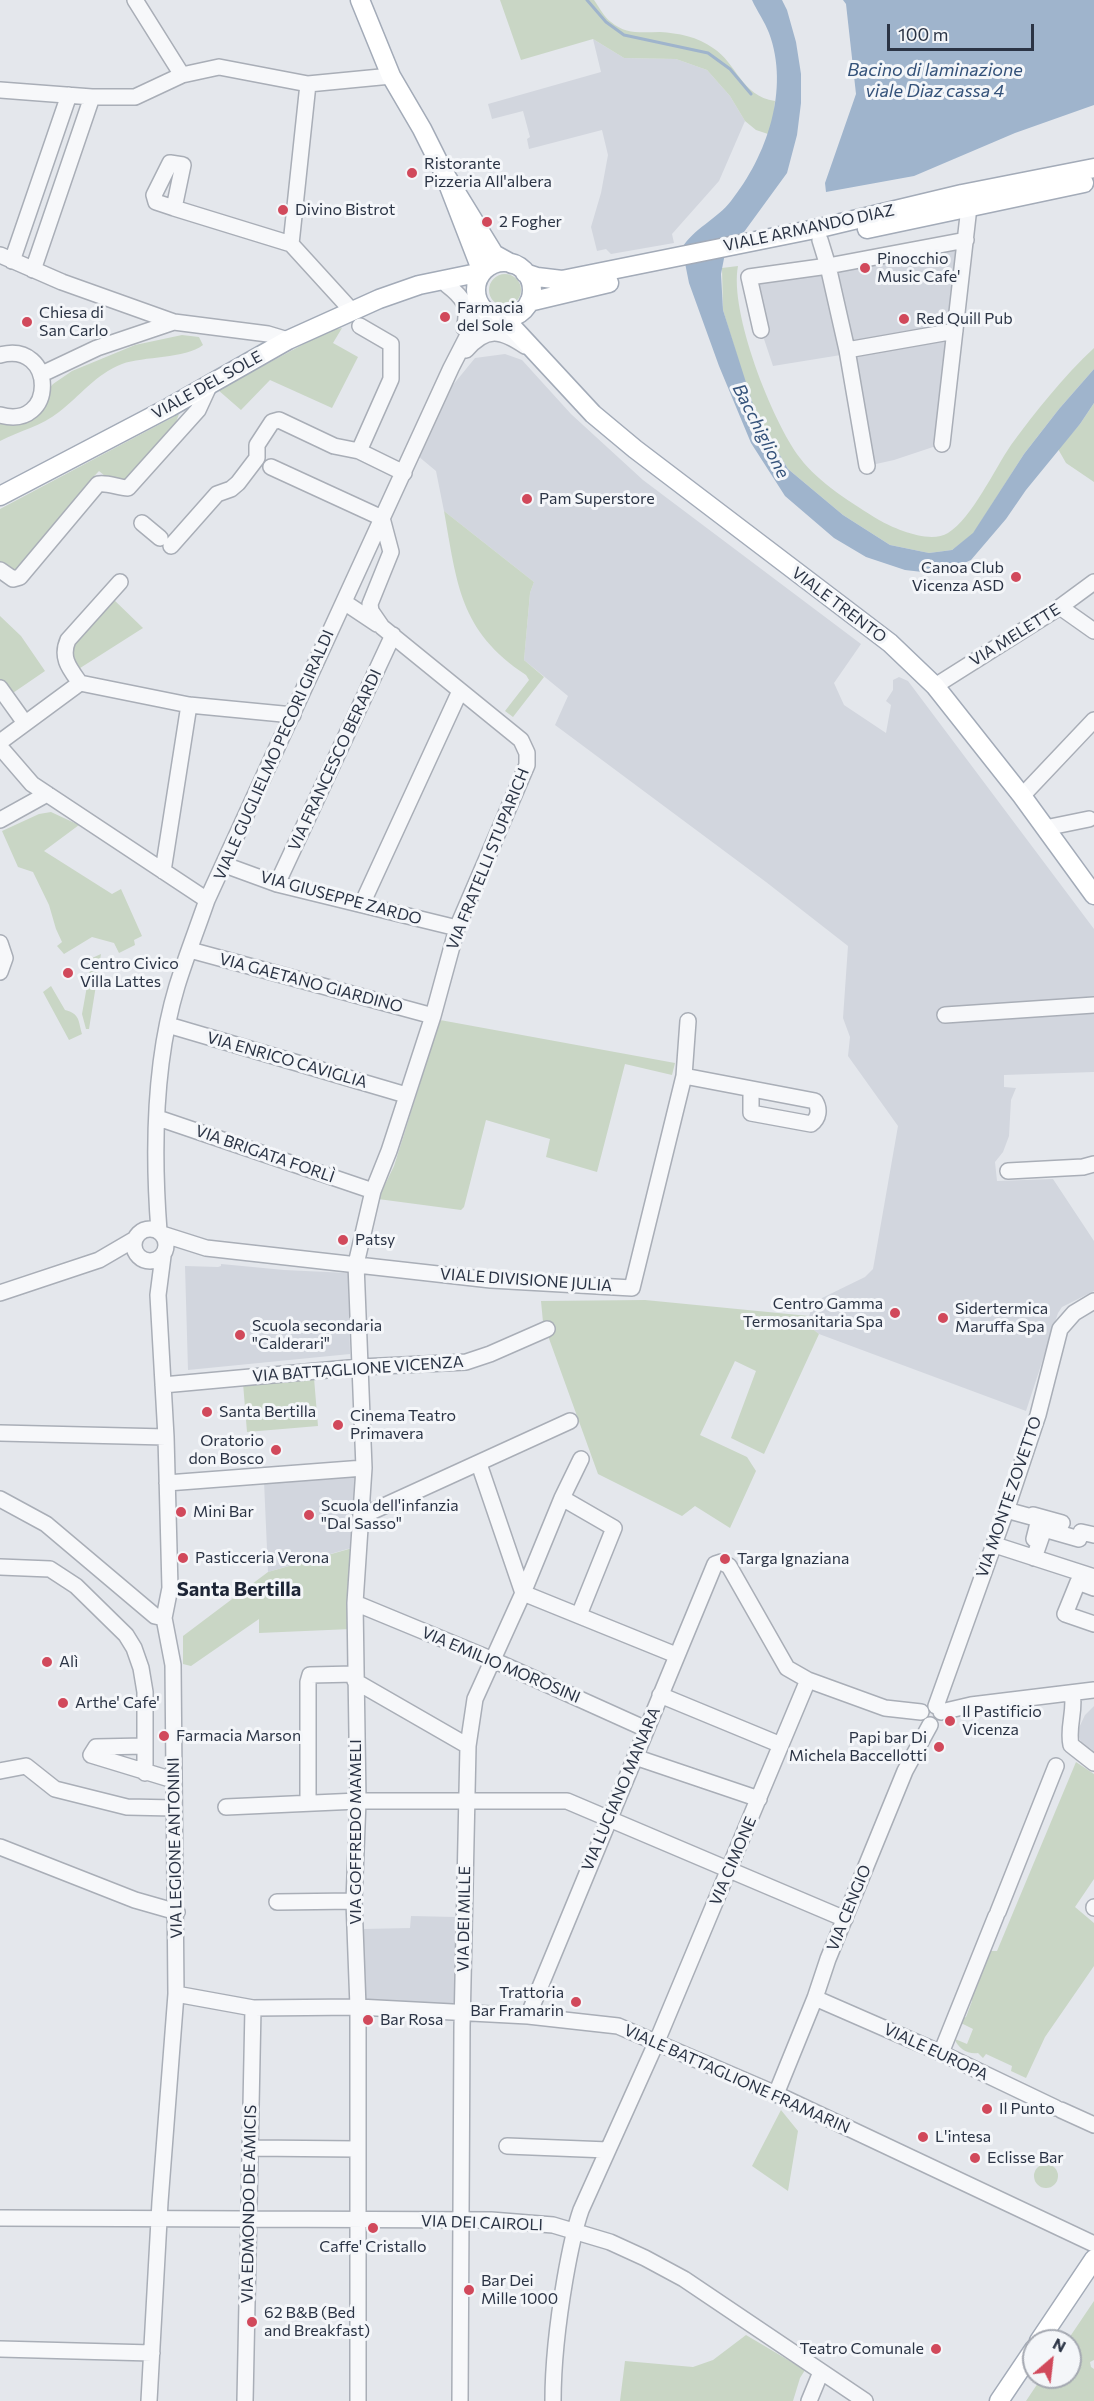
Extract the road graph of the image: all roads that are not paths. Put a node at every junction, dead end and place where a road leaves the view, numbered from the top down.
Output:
1 (135, 0) edge
2 (360, 0) edge
3 (372, 0) edge
4 (182, 75) junction
5 (391, 76) junction
6 (308, 84) junction
7 (0, 90) edge
8 (69, 95) junction
9 (92, 97) junction
10 (422, 129) junction
11 (1094, 168) edge
12 (1094, 181) edge
13 (174, 208) dead end
14 (961, 209) junction
15 (472, 231) junction
16 (820, 240) junction
17 (966, 240) junction
18 (291, 244) junction
19 (738, 250) junction
20 (6, 258) edge
21 (683, 262) junction
22 (828, 266) junction
23 (519, 268) junction
24 (33, 270) junction
25 (482, 272) junction
26 (604, 272) junction
27 (419, 285) junction
28 (447, 285) junction
29 (477, 297) junction
30 (527, 305) junction
31 (500, 318) junction
32 (356, 319) junction
33 (174, 322) junction
34 (760, 330) dead end
35 (240, 332) junction
36 (955, 332) junction
37 (469, 333) junction
38 (288, 340) junction
39 (847, 350) junction
40 (262, 355) junction
41 (0, 356) edge
42 (542, 357) junction
43 (451, 368) junction
44 (42, 374) junction
45 (210, 384) junction
46 (1, 416) edge
47 (942, 444) dead end
48 (359, 451) junction
49 (867, 466) dead end
50 (271, 467) dead end
51 (404, 474) junction
52 (0, 496) edge
53 (382, 518) junction
54 (142, 523) dead end
55 (0, 570) edge
56 (120, 582) dead end
57 (1094, 582) edge
58 (344, 602) junction
59 (1060, 607) junction
60 (388, 631) junction
61 (1094, 631) edge
62 (80, 683) junction
63 (935, 686) junction
64 (0, 688) edge
65 (460, 691) junction
66 (189, 705) junction
67 (293, 715) junction
68 (25, 723) junction
69 (1091, 730) edge
70 (0, 745) edge
71 (47, 794) junction
72 (1022, 796) junction
73 (1089, 819) dead end
74 (0, 820) edge
75 (1045, 828) junction
76 (225, 865) junction
77 (163, 871) junction
78 (277, 884) junction
79 (1094, 895) edge
80 (207, 900) junction
81 (362, 904) junction
82 (457, 928) junction
83 (0, 943) edge
84 (190, 950) junction
85 (0, 972) edge
86 (1094, 1005) edge
87 (945, 1015) dead end
88 (433, 1016) junction
89 (688, 1021) dead end
90 (168, 1025) junction
91 (684, 1076) junction
92 (751, 1089) dead end
93 (406, 1095) junction
94 (158, 1118) junction
95 (1094, 1164) edge
96 (1008, 1172) dead end
97 (373, 1191) junction
98 (155, 1199) junction
99 (160, 1233) junction
100 (139, 1235) junction
101 (206, 1248) junction
102 (164, 1254) junction
103 (105, 1258) junction
104 (143, 1260) junction
105 (356, 1264) junction
106 (0, 1293) edge
107 (158, 1295) junction
108 (1094, 1301) edge
109 (547, 1329) dead end
110 (360, 1367) junction
111 (164, 1385) junction
112 (570, 1421) dead end
113 (0, 1433) edge
114 (166, 1437) junction
115 (581, 1459) dead end
116 (479, 1464) junction
117 (364, 1468) junction
118 (167, 1484) junction
119 (562, 1498) junction
120 (0, 1499) edge
121 (1007, 1509) junction
122 (362, 1516) junction
123 (1062, 1523) dead end
124 (1094, 1535) edge
125 (994, 1545) junction
126 (1032, 1557) junction
127 (0, 1567) edge
128 (1094, 1577) edge
129 (1094, 1588) edge
130 (523, 1593) junction
131 (356, 1603) junction
132 (579, 1615) junction
133 (164, 1618) junction
134 (1094, 1624) edge
135 (676, 1655) junction
136 (493, 1660) junction
137 (355, 1678) junction
138 (808, 1680) junction
139 (944, 1685) junction
140 (1094, 1690) edge
141 (1072, 1693) junction
142 (660, 1695) junction
143 (972, 1705) junction
144 (938, 1709) junction
145 (921, 1712) junction
146 (930, 1725) junction
147 (646, 1729) junction
148 (781, 1745) junction
149 (1071, 1745) junction
150 (145, 1746) junction
151 (468, 1746) junction
152 (634, 1757) junction
153 (1094, 1763) edge
154 (0, 1771) edge
155 (145, 1773) junction
156 (173, 1780) junction
157 (759, 1799) junction
158 (358, 1801) junction
159 (308, 1802) junction
160 (467, 1802) junction
161 (226, 1807) dead end
162 (174, 1808) junction
163 (608, 1819) junction
164 (0, 1847) edge
165 (730, 1869) junction
166 (354, 1901) junction
167 (277, 1902) dead end
168 (177, 1912) junction
169 (845, 1919) junction
170 (177, 1994) junction
171 (815, 1998) junction
172 (358, 2007) junction
173 (253, 2008) junction
174 (462, 2013) junction
175 (528, 2016) junction
176 (657, 2042) junction
177 (941, 2053) junction
178 (776, 2094) junction
179 (1094, 2125) edge
180 (507, 2146) dead end
181 (251, 2148) junction
182 (356, 2149) junction
183 (608, 2150) junction
184 (0, 2218) edge
185 (159, 2219) junction
186 (249, 2220) junction
187 (357, 2220) junction
188 (461, 2220) junction
189 (574, 2231) junction
190 (1094, 2244) edge
191 (1094, 2259) edge
192 (1094, 2281) edge
193 (1048, 2329) edge
194 (1061, 2329) edge
195 (0, 2349) edge
196 (152, 2353) junction
197 (1022, 2367) edge
198 (821, 2372) junction
199 (1022, 2386) edge
200 (149, 2401) edge
201 (245, 2401) edge
202 (358, 2401) edge
203 (460, 2401) edge
204 (553, 2401) edge
205 (809, 2401) edge
206 (865, 2401) edge
207 (999, 2401) edge
208 (1012, 2401) edge

1 - 4 street
2 - 5 main road
3 - 10 main road
4 - 6 street
4 - 9 street
5 - 6 street
5 - 10 main road
6 - 18 street
7 - 8 street
8 - 9 street
8 - 20 street
9 - 24 street
10 - 15 main road
11 - 19 main road, VIALE ARMANDO DIAZ
12 - 14 main road, VIALE ARMANDO DIAZ
13 - 18 street
14 - 16 main road, VIALE ARMANDO DIAZ
14 - 17 street
15 - 23 main road
15 - 25 main road
15 - 26 main road
15 - 27 main road
16 - 19 main road, VIALE ARMANDO DIAZ
16 - 22 street
17 - 22 street
17 - 36 street
18 - 32 street
19 - 21 main road, VIALE ARMANDO DIAZ
20 - 24 street
21 - 26 main road, VIALE ARMANDO DIAZ
21 - 30 main road, VIALE ARMANDO DIAZ
22 - 34 street
22 - 39 street
23 - 25 main road
23 - 26 main road, VIALE ARMANDO DIAZ
23 - 30 main road
24 - 33 street
25 - 27 main road, VIALE DEL SOLE
25 - 29 main road
27 - 28 main road, VIALE DEL SOLE
27 - 32 main road, VIALE DEL SOLE
28 - 29 main road, VIALE DEL SOLE
28 - 43 street
29 - 31 main road
29 - 37 street, VIALE GUGLIELMO PECORI GIRALDI
30 - 31 main road
30 - 42 main road, VIALE TRENTO
31 - 37 street
31 - 42 main road, VIALE TRENTO
32 - 38 main road, VIALE DEL SOLE
32 - 48 street
33 - 35 street
33 - 44 street
35 - 38 street
35 - 40 street
36 - 39 street
36 - 47 street
37 - 43 street, VIALE GUGLIELMO PECORI GIRALDI
38 - 40 main road, VIALE DEL SOLE
39 - 49 street
40 - 45 main road, VIALE DEL SOLE
41 - 44 street
42 - 43 street
42 - 63 main road, VIALE TRENTO
43 - 51 street, VIALE GUGLIELMO PECORI GIRALDI
44 - 46 street
45 - 52 main road, VIALE DEL SOLE
45 - 55 street
48 - 51 street
48 - 54 street
50 - 53 street
51 - 53 street, VIALE GUGLIELMO PECORI GIRALDI
53 - 58 street, VIALE GUGLIELMO PECORI GIRALDI
53 - 60 street, VIA FRATELLI STUPARICH
56 - 62 street
57 - 59 street, VIA MELETTE
58 - 60 street
58 - 67 street, VIALE GUGLIELMO PECORI GIRALDI
59 - 61 street
59 - 63 street, VIA MELETTE
60 - 65 street, VIA FRATELLI STUPARICH
60 - 78 street, VIA FRANCESCO BERARDI
62 - 66 street
62 - 68 street
63 - 72 main road, VIALE TRENTO
64 - 68 street
65 - 81 street
65 - 82 street, VIA FRATELLI STUPARICH
66 - 67 street
66 - 77 street
67 - 76 street, VIALE GUGLIELMO PECORI GIRALDI
68 - 70 street
69 - 72 street
70 - 71 street
71 - 74 street
71 - 77 street
72 - 75 main road, VIALE TRENTO
73 - 75 street
75 - 79 main road, VIALE TRENTO
76 - 78 street, VIA GIUSEPPE ZARDO
76 - 80 street, VIALE GUGLIELMO PECORI GIRALDI
77 - 80 street
78 - 81 street, VIA GIUSEPPE ZARDO
80 - 84 street, VIALE GUGLIELMO PECORI GIRALDI
81 - 82 street, VIA GIUSEPPE ZARDO
82 - 88 street, VIA FRATELLI STUPARICH
83 - 85 street
84 - 88 street, VIA GAETANO GIARDINO
84 - 90 street, VIALE GUGLIELMO PECORI GIRALDI
86 - 87 street
88 - 93 street, VIA FRATELLI STUPARICH
89 - 91 street
90 - 93 street, VIA ENRICO CAVIGLIA
90 - 94 street, VIALE GUGLIELMO PECORI GIRALDI
91 - 92 street
91 - 105 street, VIALE DIVISIONE JULIA
93 - 97 street, VIA FRATELLI STUPARICH
94 - 97 street, VIA BRIGATA FORLÌ
94 - 98 street, VIALE GUGLIELMO PECORI GIRALDI
95 - 96 street
97 - 105 street, VIA FRATELLI STUPARICH
98 - 99 street, VIALE GUGLIELMO PECORI GIRALDI
98 - 100 street, VIALE GUGLIELMO PECORI GIRALDI
99 - 100 street
99 - 101 street, VIALE DIVISIONE JULIA
99 - 102 street
100 - 103 street
100 - 104 street
101 - 102 street, VIALE DIVISIONE JULIA
101 - 105 street, VIALE DIVISIONE JULIA
102 - 104 street
102 - 107 street, VIA LEGIONE ANTONINI
103 - 104 street
103 - 106 street
104 - 107 street, VIA LEGIONE ANTONINI
105 - 110 street, VIA GOFFREDO MAMELI
107 - 111 street, VIA LEGIONE ANTONINI
108 - 121 street, VIA MONTE ZOVETTO
109 - 110 street, VIA BATTAGLIONE VICENZA
110 - 111 street, VIA BATTAGLIONE VICENZA
110 - 117 street, VIA GOFFREDO MAMELI
111 - 114 street, VIA LEGIONE ANTONINI
112 - 116 street
113 - 114 street
114 - 118 street, VIA LEGIONE ANTONINI
115 - 119 street, VIA DEI MILLE
116 - 122 street
116 - 130 street
117 - 118 street
117 - 122 street, VIA GOFFREDO MAMELI
118 - 133 street, VIA LEGIONE ANTONINI
119 - 130 street, VIA DEI MILLE
119 - 132 street
120 - 133 street
121 - 123 street
121 - 125 street, VIA MONTE ZOVETTO
121 - 126 street
122 - 131 street, VIA GOFFREDO MAMELI
124 - 126 street
125 - 126 street
125 - 139 street, VIA MONTE ZOVETTO
126 - 128 street
127 - 150 street
129 - 134 street
130 - 132 street
130 - 136 street, VIA DEI MILLE
131 - 136 street, VIA EMILIO MOROSINI
131 - 137 street, VIA GOFFREDO MAMELI
132 - 135 street
133 - 156 street, VIA LEGIONE ANTONINI
135 - 138 street, VIA LUCIANO MANARA
135 - 142 street, VIA LUCIANO MANARA
136 - 147 street, VIA EMILIO MOROSINI
136 - 151 street, VIA DEI MILLE
137 - 151 street
137 - 158 street, VIA GOFFREDO MAMELI
137 - 159 street
138 - 145 street
138 - 148 street, VIA CIMONE
139 - 143 street
139 - 144 street, VIA MONTE ZOVETTO
140 - 141 street
141 - 143 street
141 - 149 street
142 - 147 street, VIA LUCIANO MANARA
142 - 148 street
143 - 144 street
144 - 145 street
144 - 146 street
145 - 146 street
146 - 169 street, VIA CENGIO
147 - 152 street, VIA LUCIANO MANARA
148 - 157 street, VIA CIMONE
149 - 153 street
149 - 177 street
150 - 155 street
150 - 155 street
151 - 160 street, VIA DEI MILLE
152 - 157 street
152 - 163 street, VIA LUCIANO MANARA
154 - 162 street
155 - 156 street
156 - 162 street, VIA LEGIONE ANTONINI
157 - 165 street, VIA CIMONE
158 - 159 street
158 - 160 street
158 - 166 street, VIA GOFFREDO MAMELI
159 - 161 street
160 - 163 street
160 - 174 street, VIA DEI MILLE
162 - 168 street, VIA LEGIONE ANTONINI
163 - 165 street
163 - 175 street, VIA LUCIANO MANARA
164 - 168 street
165 - 169 street
165 - 176 street, VIA CIMONE
166 - 167 street
166 - 172 street, VIA GOFFREDO MAMELI
168 - 170 street, VIA LEGIONE ANTONINI
169 - 171 street, VIA CENGIO
170 - 173 street, VIALE BATTAGLIONE FRAMARIN
170 - 185 street, VIA LEGIONE ANTONINI
171 - 177 street, VIALE EUROPA
171 - 178 street, VIA CENGIO
172 - 173 street, VIALE BATTAGLIONE FRAMARIN
172 - 174 street, VIALE BATTAGLIONE FRAMARIN
172 - 182 street, VIA GOFFREDO MAMELI
173 - 181 street, VIA EDMONDO DE AMICIS
174 - 175 street, VIALE BATTAGLIONE FRAMARIN
174 - 188 street, VIA DEI MILLE
175 - 176 street, VIALE BATTAGLIONE FRAMARIN
176 - 178 street, VIALE BATTAGLIONE FRAMARIN
176 - 183 street, VIA CIMONE
177 - 179 street, VIALE EUROPA
178 - 190 street, VIALE BATTAGLIONE FRAMARIN
180 - 183 street
181 - 182 street
181 - 186 street, VIA EDMONDO DE AMICIS
182 - 187 street, VIA GOFFREDO MAMELI
183 - 189 street, VIA CIMONE
184 - 185 street, VIA DEI CAIROLI
185 - 186 street, VIA DEI CAIROLI
185 - 196 street, VIA LEGIONE ANTONINI
186 - 187 street, VIA DEI CAIROLI
186 - 201 street, VIA EDMONDO DE AMICIS
187 - 188 street, VIA DEI CAIROLI
187 - 202 street, VIA GOFFREDO MAMELI
188 - 189 street, VIA DEI CAIROLI
188 - 203 street, VIA DEI MILLE
189 - 198 street, VIA DEI CAIROLI
189 - 204 street, VIA CIMONE
191 - 193 main road
192 - 194 main road
195 - 196 street
196 - 200 street, VIA LEGIONE ANTONINI
197 - 207 main road
198 - 205 street
198 - 206 street, VIA DEI CAIROLI
199 - 208 main road

